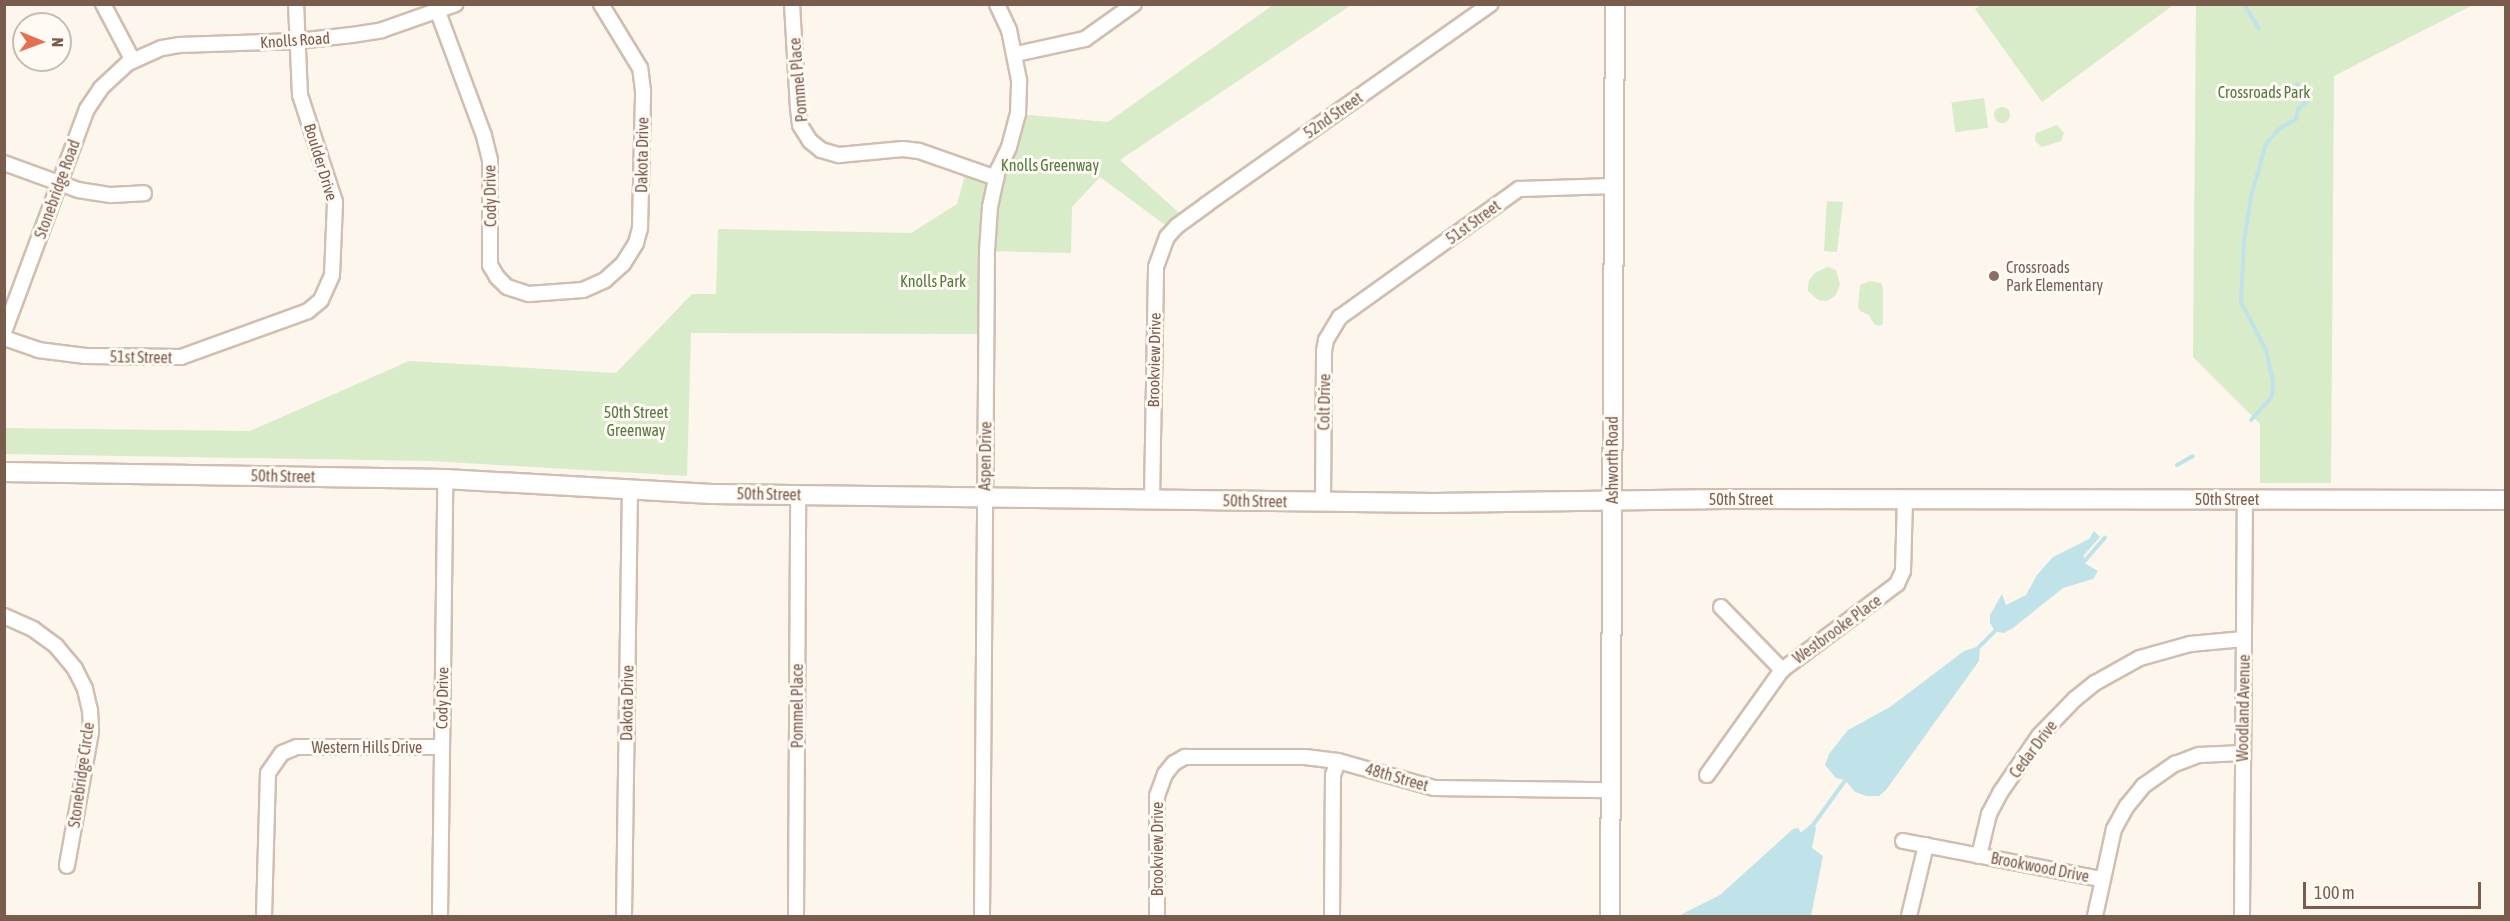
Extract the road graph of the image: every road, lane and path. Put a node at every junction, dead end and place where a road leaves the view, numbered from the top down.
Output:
1 (103, 4) edge
2 (296, 4) edge
3 (456, 4) edge
4 (601, 4) edge
5 (792, 4) edge
6 (997, 4) edge
7 (1134, 4) edge
8 (1490, 4) edge
9 (1615, 4) edge
10 (438, 12) junction
11 (298, 41) junction
12 (1016, 54) junction
13 (133, 61) junction
14 (4, 163) edge
15 (996, 178) junction
16 (60, 183) junction
17 (1614, 186) junction
18 (144, 193) dead end
19 (1177, 225) joint
20 (529, 294) joint
21 (1349, 310) joint
22 (308, 311) joint
23 (4, 332) edge
24 (4, 338) edge
25 (4, 472) edge
26 (445, 479) junction
27 (630, 490) junction
28 (798, 495) junction
29 (984, 497) junction
30 (1152, 499) junction
31 (1905, 499) junction
32 (2245, 500) junction
33 (2505, 500) edge
34 (1612, 501) junction
35 (1323, 502) junction
36 (1721, 607) dead end
37 (4, 616) edge
38 (2244, 639) junction
39 (1782, 670) junction
40 (441, 747) junction
41 (2243, 753) junction
42 (1185, 757) joint
43 (1338, 760) junction
44 (1707, 775) dead end
45 (1610, 790) junction
46 (1903, 841) dead end
47 (1926, 845) junction
48 (1978, 856) junction
49 (67, 866) dead end
50 (2102, 879) junction
51 (264, 916) edge
52 (440, 916) edge
53 (624, 916) edge
54 (796, 916) edge
55 (982, 916) edge
56 (1157, 916) edge
57 (1332, 916) edge
58 (1610, 916) edge
59 (1909, 916) edge
60 (2095, 916) edge
61 (2242, 916) edge

1 - 13 street
2 - 11 street, Boulder Drive
3 - 10 street, Knolls Road
4 - 20 street, Dakota Drive
5 - 15 street, Pommel Place
6 - 12 street, Aspen Drive
7 - 12 street
8 - 19 street, 52nd Street
9 - 17 main road, Ashworth Road
10 - 11 street, Knolls Road
10 - 20 street, Cody Drive
11 - 13 street, Knolls Road
11 - 22 street, Boulder Drive
12 - 15 street, Aspen Drive
13 - 16 street, Stonebridge Road
14 - 16 street
15 - 29 street, Aspen Drive
16 - 18 street
16 - 23 street, Stonebridge Road
17 - 21 street, 51st Street
17 - 34 main road, Ashworth Road
19 - 30 street, Brookview Drive
21 - 35 street, Colt Drive
22 - 24 street, 51st Street
25 - 26 main road, 50th Street
26 - 27 main road, 50th Street
26 - 40 street, Cody Drive
27 - 28 main road, 50th Street
27 - 53 street, Dakota Drive
28 - 29 main road, 50th Street
28 - 54 street, Pommel Place
29 - 30 main road, 50th Street
29 - 55 street, Aspen Drive
30 - 35 main road, 50th Street
31 - 32 main road, 50th Street
31 - 34 main road, 50th Street
31 - 39 street, Westbrooke Place
32 - 33 main road, 50th Street
32 - 38 street, Woodland Avenue
34 - 35 main road, 50th Street
34 - 45 main road, Ashworth Road
36 - 39 street
37 - 49 street, Stonebridge Circle
38 - 41 street, Woodland Avenue
38 - 48 street, Cedar Drive
39 - 44 street, Westbrooke Place
40 - 51 street, Western Hills Drive
40 - 52 street, Cody Drive
41 - 50 street
41 - 61 street, Woodland Avenue
42 - 43 street, 48th Street
42 - 56 street, Brookview Drive
43 - 45 street, 48th Street
43 - 57 street
45 - 58 main road, Ashworth Road
46 - 47 street
47 - 48 street
47 - 59 street
48 - 50 street, Brookwood Drive
50 - 60 street

